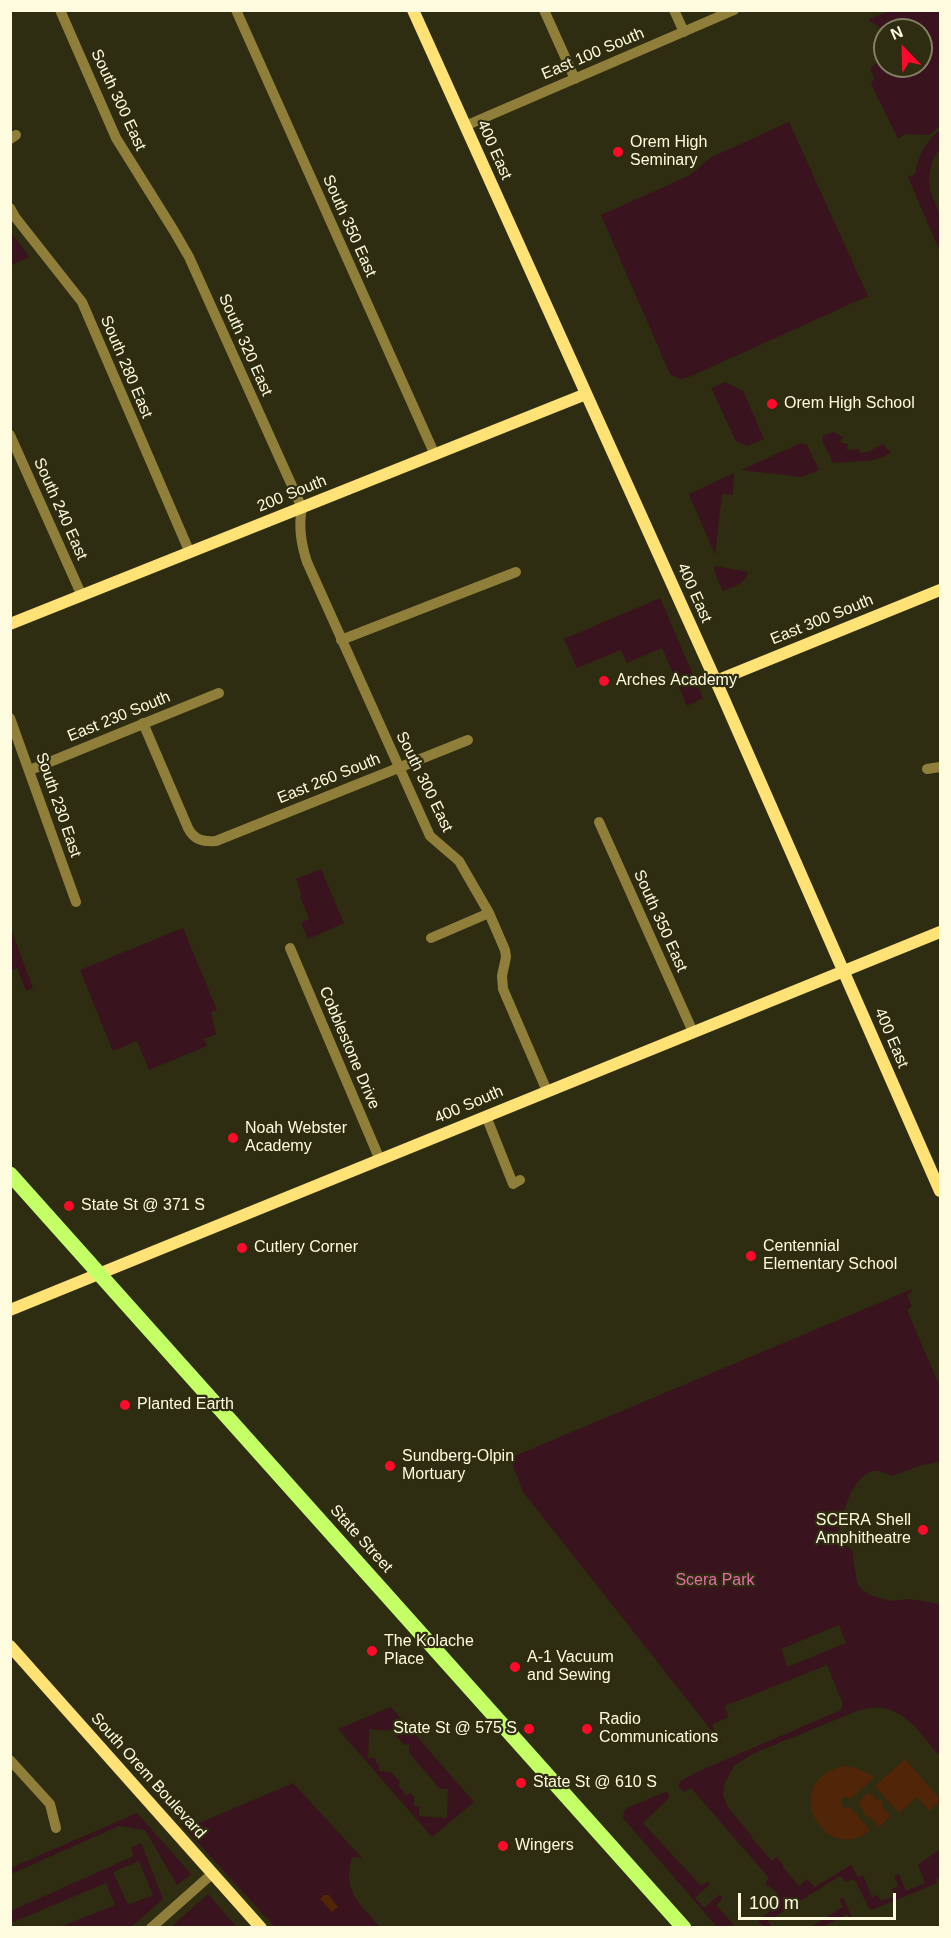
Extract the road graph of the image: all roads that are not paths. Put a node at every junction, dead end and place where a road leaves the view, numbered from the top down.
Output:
1 (60, 10) edge
2 (236, 10) edge
3 (413, 10) edge
4 (544, 10) edge
5 (674, 10) edge
6 (734, 10) edge
7 (684, 32) junction
8 (575, 79) junction
9 (465, 126) junction
10 (154, 199) joint
11 (10, 208) edge
12 (586, 394) junction
13 (10, 435) edge
14 (435, 454) junction
15 (302, 508) junction
16 (189, 553) junction
17 (516, 572) dead end
18 (940, 590) edge
19 (82, 596) junction
20 (10, 624) edge
21 (341, 640) junction
22 (716, 681) junction
23 (219, 693) dead end
24 (10, 718) edge
25 (143, 723) junction
26 (468, 740) dead end
27 (940, 766) edge
28 (399, 767) junction
29 (927, 769) dead end
30 (30, 770) junction
31 (599, 822) dead end
32 (76, 902) dead end
33 (489, 913) junction
34 (940, 932) edge
35 (431, 938) dead end
36 (290, 948) dead end
37 (843, 971) junction
38 (693, 1032) junction
39 (547, 1091) junction
40 (486, 1116) junction
41 (380, 1160) junction
42 (10, 1174) edge
43 (520, 1180) dead end
44 (940, 1191) edge
45 (99, 1274) junction
46 (10, 1310) edge
47 (10, 1646) edge
48 (10, 1760) edge
49 (56, 1828) dead end
50 (213, 1873) junction
51 (151, 1928) edge
52 (261, 1928) edge
53 (684, 1928) edge

1 - 10 street, South 300 East
2 - 14 street, South 350 East
3 - 9 street, 400 East
4 - 8 street
5 - 7 street
6 - 7 street, East 100 South
7 - 8 street, East 100 South
8 - 9 street, East 100 South
9 - 12 street, 400 East
10 - 15 street, South 320 East
11 - 16 street, South 280 East
12 - 14 street, 200 South
12 - 22 street, 400 East
13 - 19 street, South 240 East
14 - 15 street, 200 South
15 - 16 street, 200 South
15 - 21 street, South 300 East
16 - 19 street, 200 South
17 - 21 street
18 - 22 street, East 300 South
19 - 20 street, 200 South
21 - 28 street, South 300 East
22 - 37 street, 400 East
23 - 25 street, East 230 South
24 - 30 street, South 230 East
25 - 28 street, East 260 South
25 - 30 street, East 230 South
26 - 28 street, East 260 South
27 - 29 street
28 - 33 street, South 300 East
30 - 32 street, South 230 East
31 - 38 street, South 350 East
33 - 35 street
33 - 39 street, South 300 East
34 - 37 street, 400 South
36 - 41 street, Cobblestone Drive
37 - 38 street, 400 South
37 - 44 street, 400 East
38 - 39 street, 400 South
39 - 40 street, 400 South
40 - 41 street, 400 South
40 - 43 street
41 - 45 street, 400 South
42 - 45 main road, State Street
45 - 46 street, 400 South
45 - 53 main road, State Street
47 - 50 street, South Orem Boulevard
48 - 49 street
50 - 51 street
50 - 52 street, South Orem Boulevard

